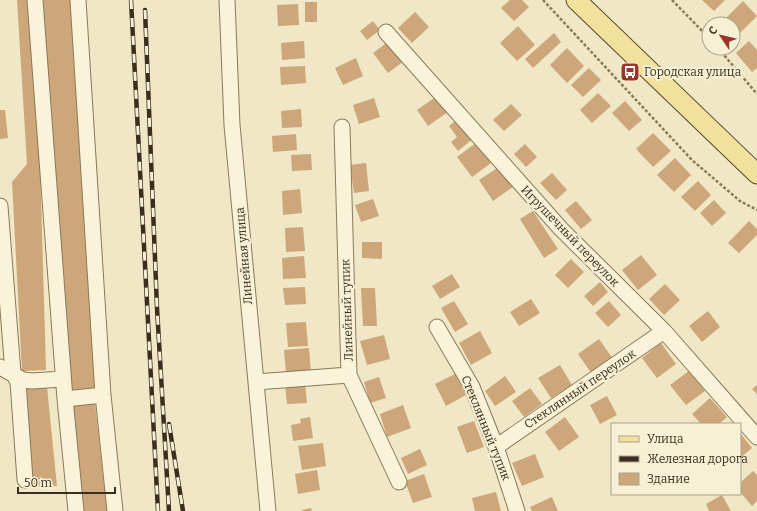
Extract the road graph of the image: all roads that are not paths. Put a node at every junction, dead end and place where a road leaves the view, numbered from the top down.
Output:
1 (35, 0) edge
2 (78, 0) edge
3 (227, 0) edge
4 (576, 0) edge
5 (386, 32) dead end
6 (342, 127) dead end
7 (757, 174) edge
8 (0, 206) edge
9 (437, 326) dead end
10 (664, 331) junction
11 (6, 370) edge
12 (349, 375) junction
13 (63, 379) junction
14 (256, 382) junction
15 (103, 395) junction
16 (65, 399) junction
17 (757, 437) edge
18 (496, 447) junction
19 (25, 480) dead end
20 (399, 482) dead end
21 (76, 511) edge
22 (114, 511) edge
23 (268, 511) edge
24 (517, 511) edge

1 - 13 street
2 - 15 street
3 - 14 street, Линейная улица
4 - 7 main road
5 - 10 street, Игрушечный переулок
6 - 12 street, Линейный тупик
8 - 11 street
9 - 18 street, Стеклянный тупик
10 - 17 street, Игрушечный переулок
10 - 18 street, Стеклянный переулок
11 - 13 street
11 - 19 street
12 - 14 street
12 - 20 street, Линейный тупик
13 - 16 street
14 - 23 street, Линейная улица
15 - 16 street
15 - 22 street
16 - 21 street
18 - 24 street, Стеклянный тупик

